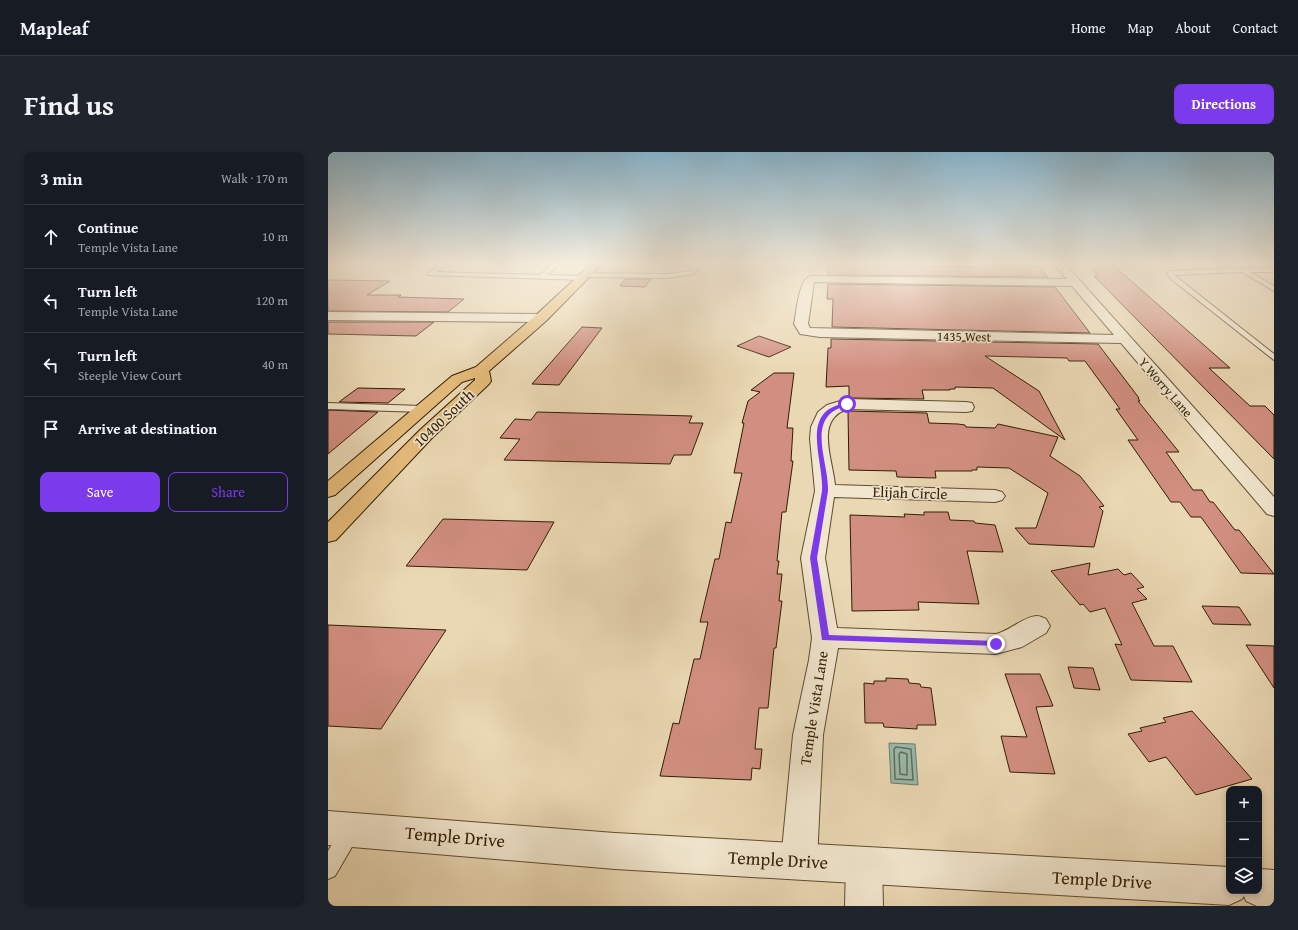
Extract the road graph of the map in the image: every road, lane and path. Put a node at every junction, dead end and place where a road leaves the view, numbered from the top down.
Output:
1 (559, 299) edge
2 (805, 299) edge
3 (1089, 299) edge
4 (1200, 299) edge
5 (328, 316) edge
6 (540, 318) junction
7 (1124, 339) junction
8 (1274, 358) edge
9 (480, 370) junction
10 (328, 406) edge
11 (966, 407) dead end
12 (423, 409) junction
13 (328, 491) edge
14 (825, 491) junction
15 (996, 496) dead end
16 (1274, 510) edge
17 (328, 535) edge
18 (1037, 626) dead end
19 (825, 638) junction
20 (341, 828) edge
21 (799, 861) junction
22 (864, 866) junction
23 (328, 869) edge
24 (1226, 886) edge
25 (1262, 888) edge
26 (1274, 889) edge
27 (864, 906) edge

1 - 6 main road
2 - 7 street, 1435 West
3 - 7 street, Y Worry Lane
4 - 8 lane
5 - 6 street
6 - 9 main road
7 - 16 street, Y Worry Lane
9 - 12 main road, 10400 South
9 - 17 main road, 10400 South
10 - 12 lane
11 - 14 street, Temple Vista Lane
12 - 13 main road, 10400 South
14 - 15 street, Elijah Circle
14 - 19 street, Temple Vista Lane
18 - 19 street
19 - 21 street, Temple Vista Lane
20 - 21 street, Temple Drive
20 - 23 lane
21 - 22 street, Temple Drive
22 - 24 street, Temple Drive
22 - 27 street
25 - 26 street

